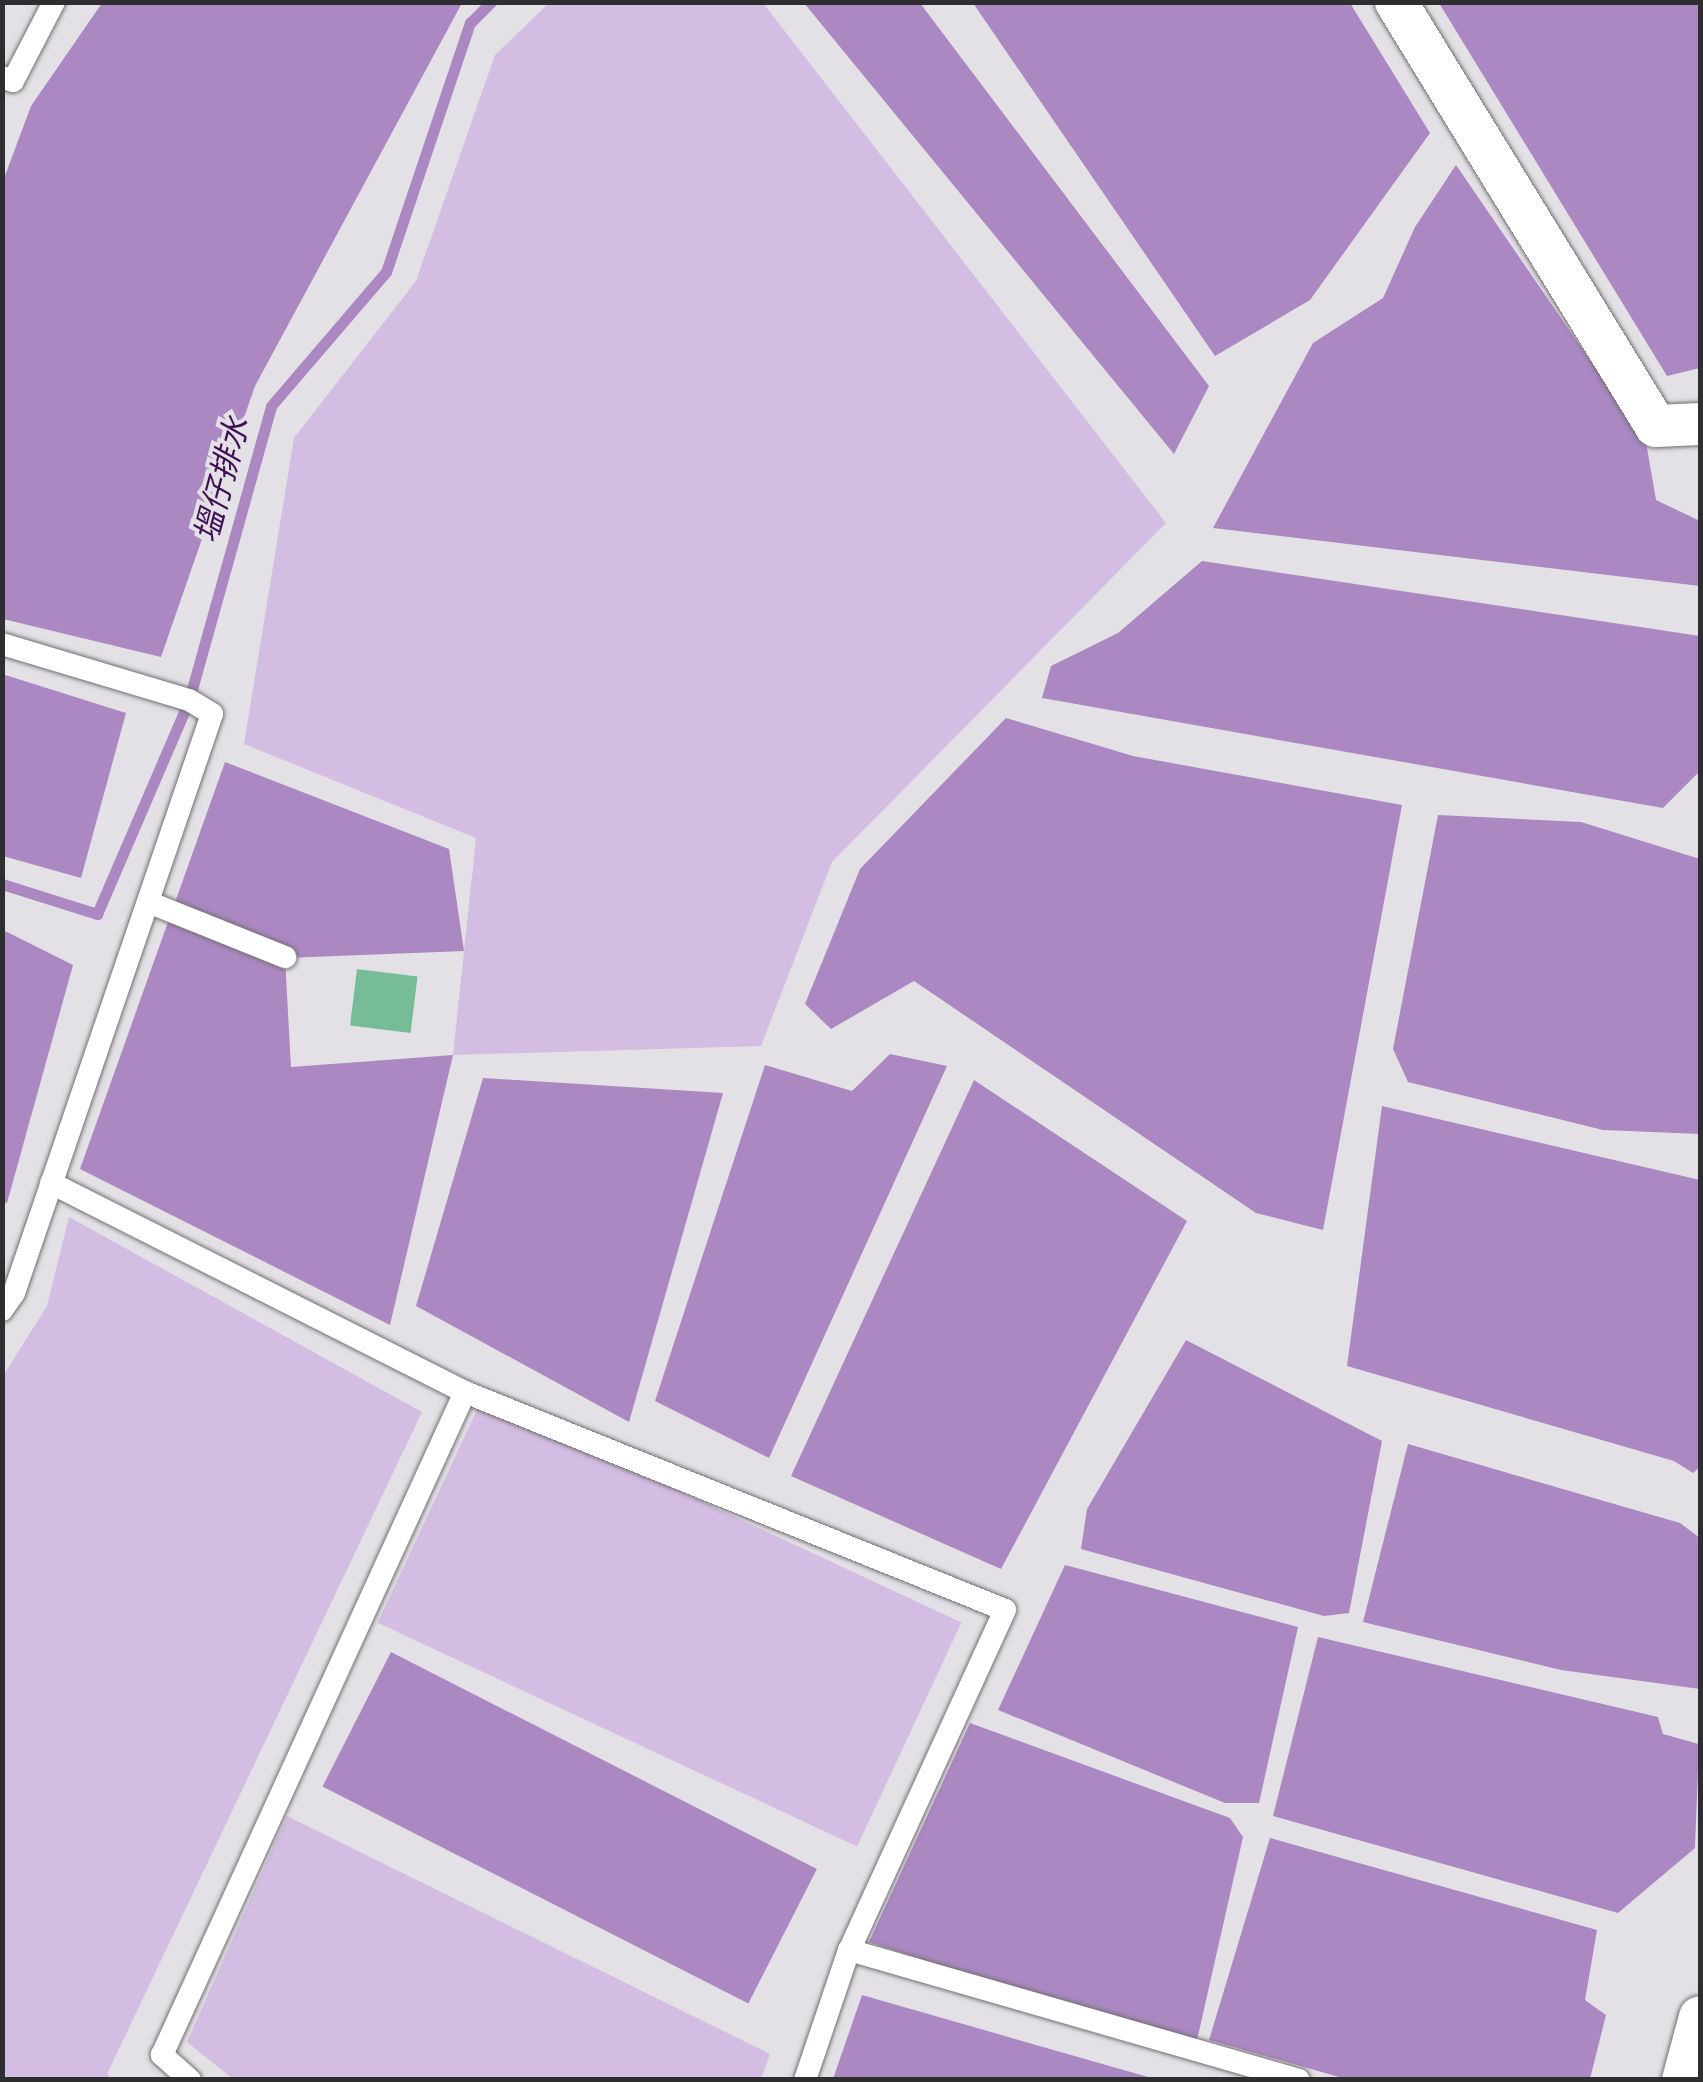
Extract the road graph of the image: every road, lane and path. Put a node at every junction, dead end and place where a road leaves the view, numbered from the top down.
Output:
1 (54, 2) edge
2 (1396, 2) edge
3 (2, 77) edge
4 (1700, 424) edge
5 (2, 644) edge
6 (148, 902) junction
7 (285, 957) dead end
8 (51, 1183) junction
9 (2, 1310) edge
10 (465, 1392) junction
11 (849, 1950) junction
12 (1700, 2017) edge
13 (190, 2080) edge
14 (805, 2080) edge
15 (1300, 2080) edge
16 (1683, 2080) edge

1 - 3 lane
2 - 4 street
5 - 6 lane
6 - 7 lane
6 - 8 lane
8 - 9 lane
8 - 10 lane
10 - 11 lane
10 - 13 lane
11 - 14 lane
11 - 15 lane
12 - 16 street

